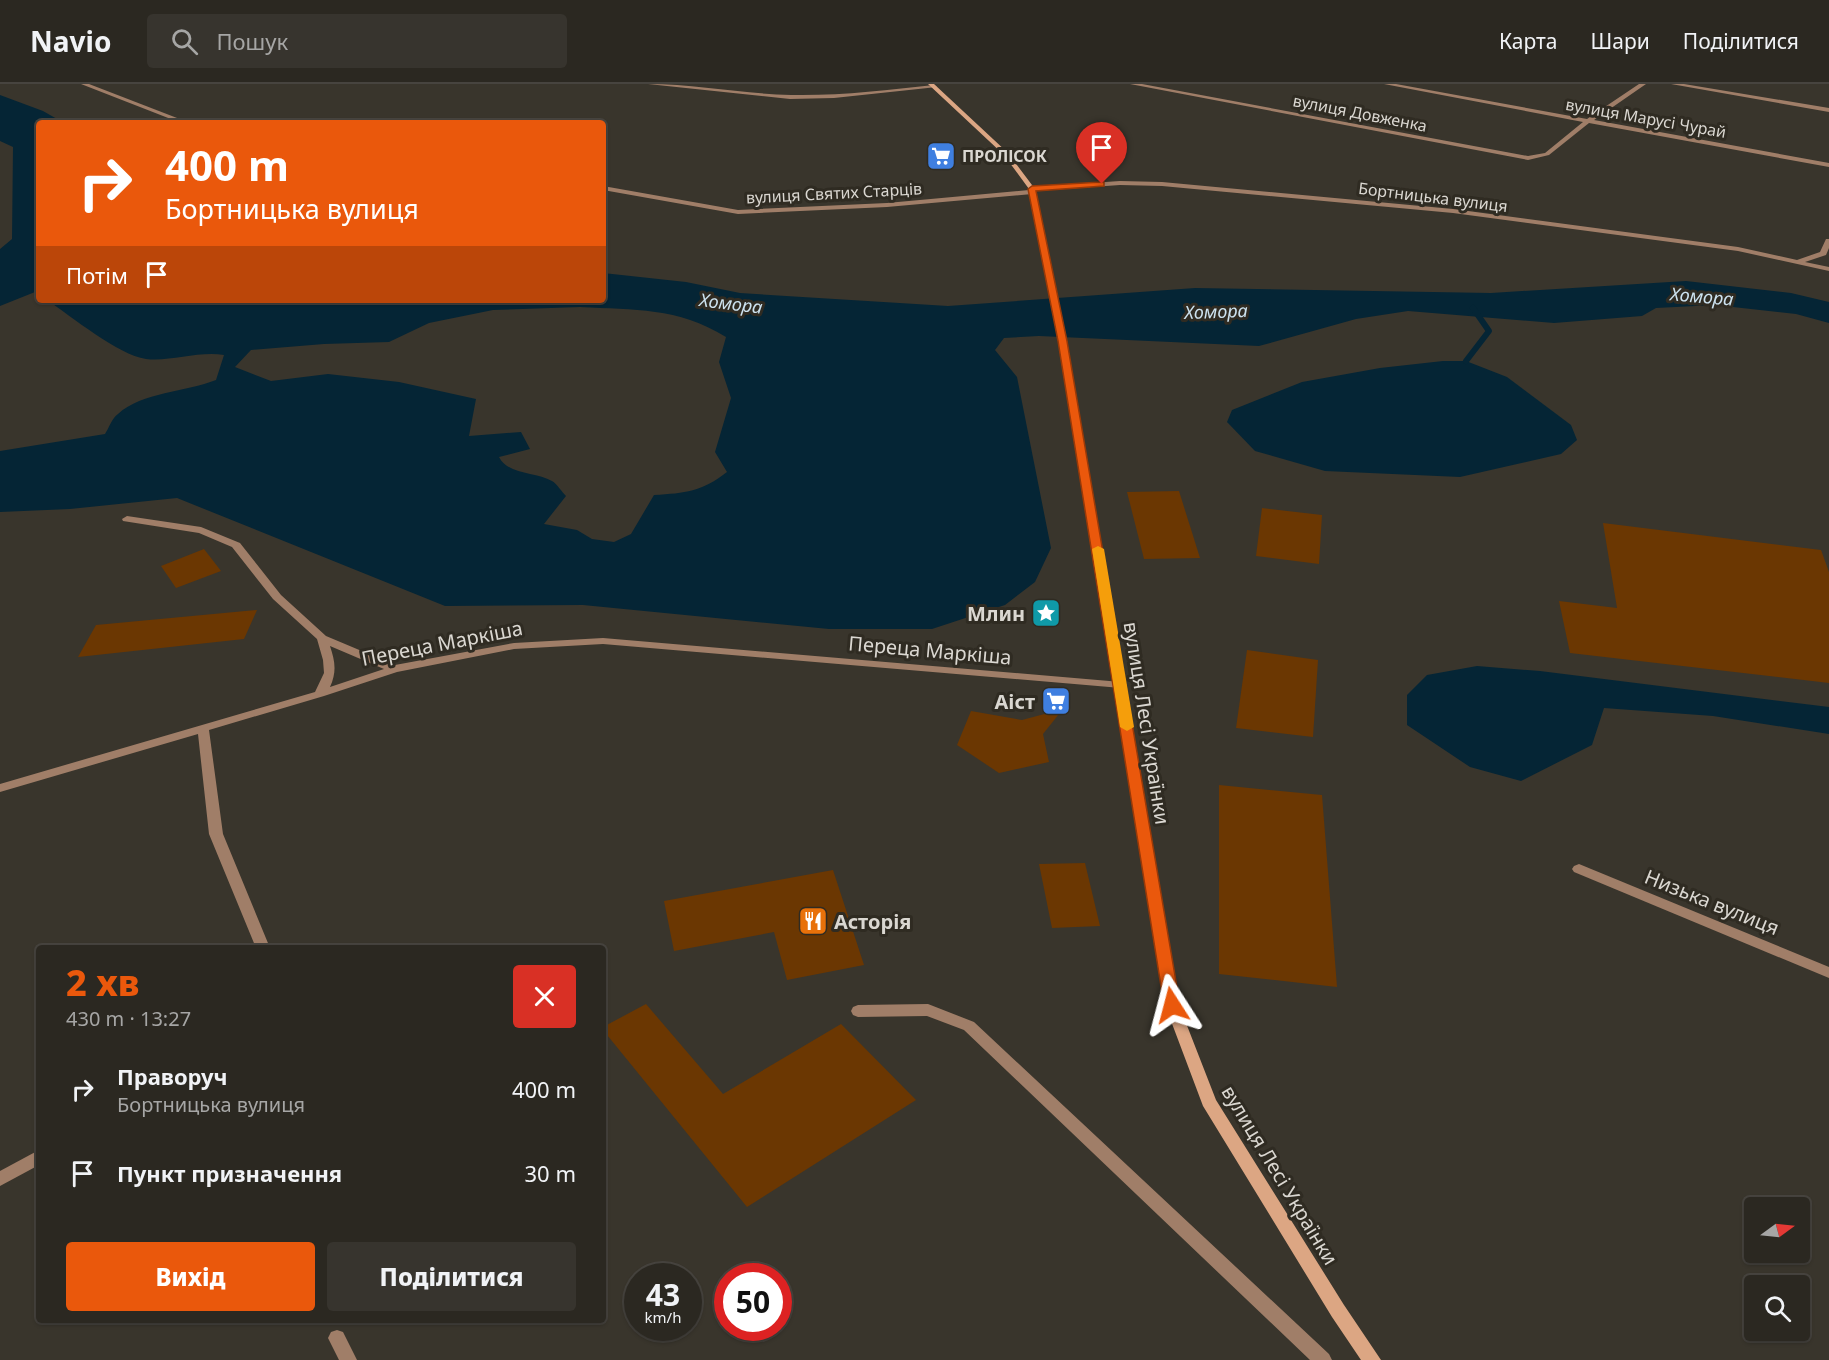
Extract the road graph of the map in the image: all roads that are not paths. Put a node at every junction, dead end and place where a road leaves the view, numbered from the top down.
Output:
1 (84, 84) edge
2 (651, 84) edge
3 (1133, 84) edge
4 (1387, 84) edge
5 (1643, 84) edge
6 (1674, 84) edge
7 (933, 85) edge
8 (1829, 110) edge
9 (179, 120) edge
10 (1588, 121) junction
11 (1829, 165) edge
12 (606, 189) edge
13 (1032, 191) junction
14 (1829, 241) edge
15 (1822, 253) junction
16 (1800, 261) junction
17 (1829, 264) edge
18 (1829, 268) edge
19 (127, 519) dead end
20 (322, 638) junction
21 (394, 669) junction
22 (1121, 686) junction
23 (320, 693) junction
24 (203, 727) junction
25 (0, 788) edge
26 (1579, 869) dead end
27 (262, 945) edge
28 (1829, 973) edge
29 (858, 1011) dead end
30 (36, 1159) edge
31 (0, 1179) edge
32 (338, 1338) dead end
33 (348, 1360) edge
34 (1323, 1360) edge
35 (1372, 1360) edge

1 - 9 street
2 - 7 street
3 - 10 street, вулиця Довженка
4 - 10 street, вулиця Марусі Чурай
5 - 10 street
6 - 8 street
7 - 13 main road, вулиця Лесі Українки
10 - 11 street, вулиця Марусі Чурай
12 - 13 street, вулиця Святих Старців
13 - 16 street, Бортницька вулиця
13 - 22 main road, вулиця Лесі Українки
14 - 15 street
15 - 16 street
15 - 17 street
16 - 18 street, Бортницька вулиця
19 - 20 street
20 - 21 street
20 - 23 street
21 - 22 street, Переца Маркіша
21 - 23 street, Переца Маркіша
22 - 35 main road, вулиця Лесі Українки
23 - 24 street, Переца Маркіша
24 - 25 street, Переца Маркіша
24 - 27 street
26 - 28 street, Низька вулиця
29 - 34 street
30 - 31 street
32 - 33 street

